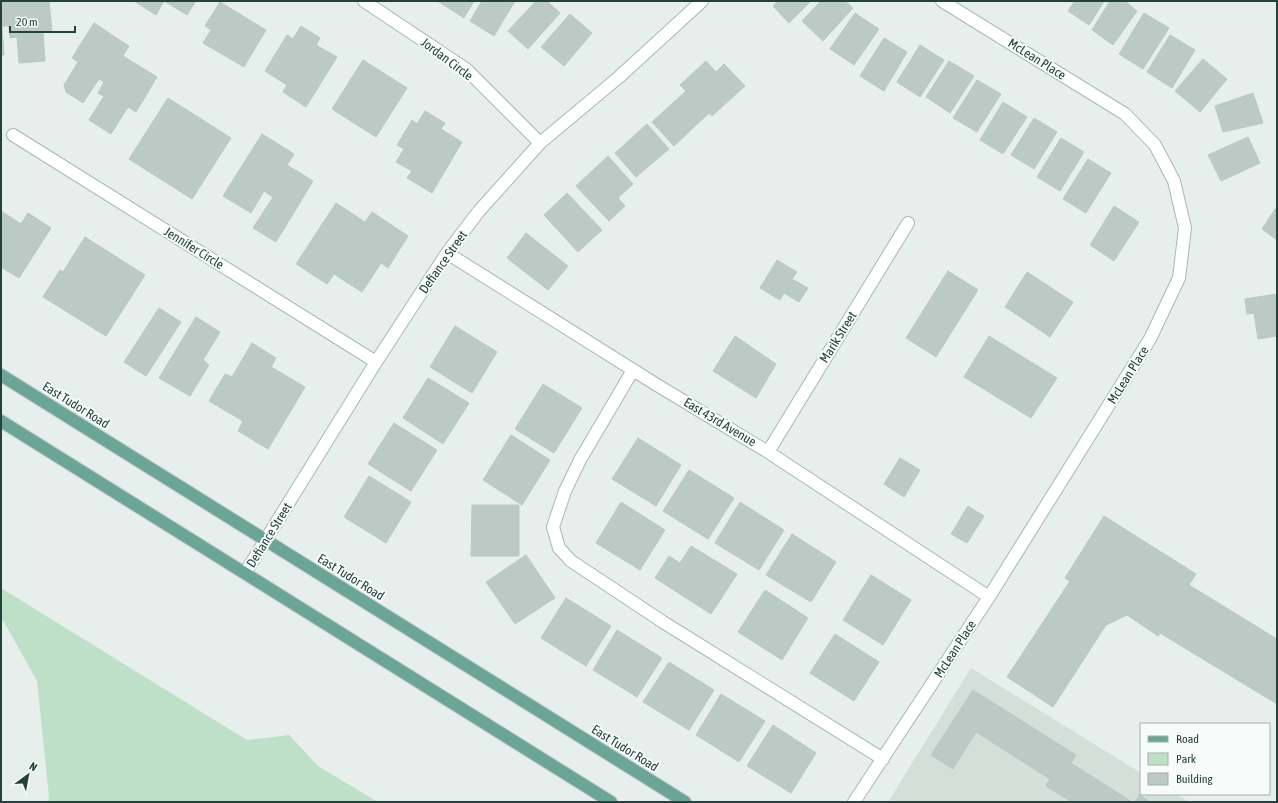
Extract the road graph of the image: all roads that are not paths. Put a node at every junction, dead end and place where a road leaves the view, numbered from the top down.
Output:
1 (364, 1) edge
2 (702, 1) edge
3 (942, 1) edge
4 (13, 135) dead end
5 (540, 143) junction
6 (908, 223) dead end
7 (447, 253) junction
8 (376, 362) junction
9 (633, 370) junction
10 (1, 375) edge
11 (1, 421) edge
12 (768, 452) junction
13 (265, 540) junction
14 (245, 573) junction
15 (989, 597) junction
16 (883, 759) junction
17 (611, 802) edge
18 (686, 802) edge
19 (854, 802) edge

1 - 5 street, Jordan Circle
2 - 5 street, Defiance Street
3 - 15 street, McLean Place
4 - 8 street, Jennifer Circle
5 - 7 street, Defiance Street
6 - 12 street, Marik Street
7 - 8 street, Defiance Street
7 - 9 street, East 43rd Avenue
8 - 13 street, Defiance Street
9 - 12 street, East 43rd Avenue
9 - 16 street
10 - 13 main road, East Tudor Road
11 - 14 main road
12 - 15 street, East 43rd Avenue
13 - 14 street, Defiance Street
13 - 18 main road, East Tudor Road
14 - 17 main road
15 - 16 street, McLean Place
16 - 19 street, McLean Place

